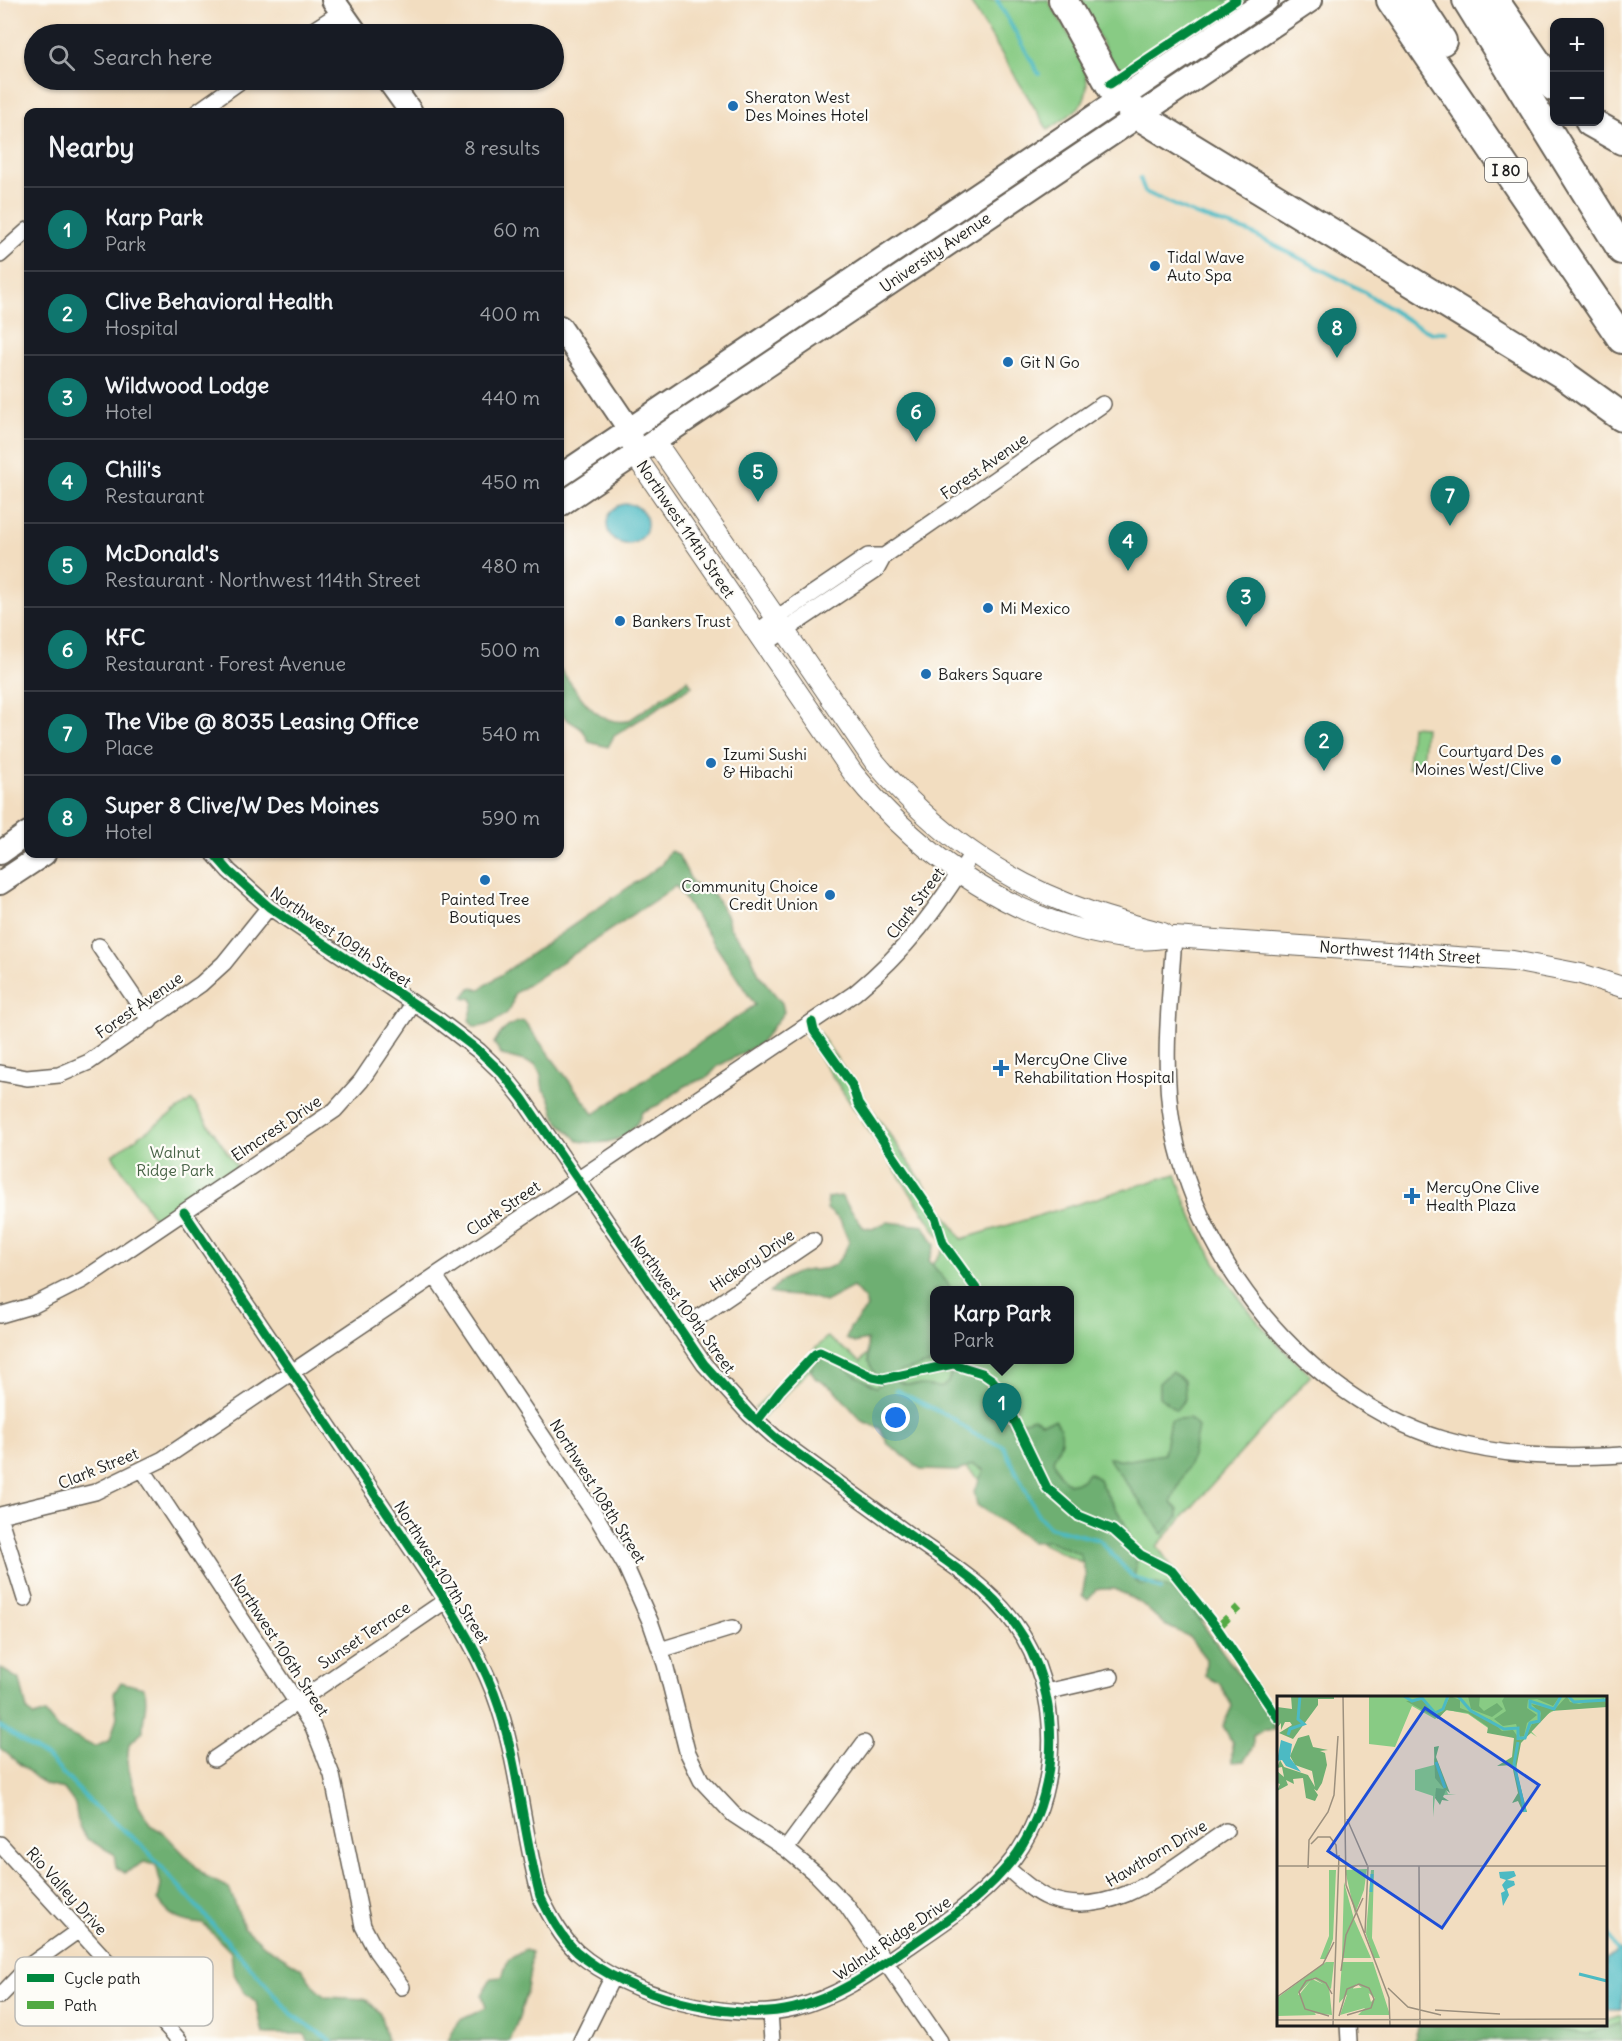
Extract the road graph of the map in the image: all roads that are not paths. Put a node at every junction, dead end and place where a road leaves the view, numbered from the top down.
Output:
1 (1267, 0) edge
2 (1311, 0) edge
3 (1391, 0) edge
4 (1415, 0) edge
5 (1467, 0) edge
6 (1494, 0) edge
7 (1066, 4) edge
8 (337, 6) edge
9 (318, 24) edge
10 (350, 24) edge
11 (1550, 81) edge
12 (228, 90) edge
13 (395, 90) edge
14 (1129, 107) junction
15 (202, 108) edge
16 (408, 108) edge
17 (1597, 126) edge
18 (1622, 140) edge
19 (24, 233) edge
20 (3, 246) edge
21 (1622, 250) edge
22 (1622, 312) edge
23 (564, 333) edge
24 (1622, 339) edge
25 (1103, 404) dead end
26 (1622, 417) edge
27 (629, 429) junction
28 (655, 441) junction
29 (635, 455) junction
30 (564, 473) edge
31 (564, 502) edge
32 (780, 624) junction
33 (760, 638) junction
34 (24, 836) edge
35 (0, 853) edge
36 (972, 853) junction
37 (38, 858) edge
38 (218, 858) edge
39 (959, 873) junction
40 (0, 883) edge
41 (269, 907) junction
42 (1174, 937) junction
43 (99, 946) dead end
44 (1622, 987) edge
45 (413, 1004) junction
46 (150, 1021) junction
47 (0, 1073) edge
48 (578, 1180) junction
49 (184, 1212) junction
50 (813, 1240) dead end
51 (435, 1276) junction
52 (0, 1315) edge
53 (680, 1330) junction
54 (292, 1373) junction
55 (1622, 1455) edge
56 (144, 1470) junction
57 (0, 1517) edge
58 (25, 1599) dead end
59 (445, 1602) junction
60 (732, 1628) dead end
61 (660, 1650) junction
62 (1111, 1677) dead end
63 (1046, 1692) junction
64 (298, 1702) junction
65 (864, 1743) dead end
66 (214, 1759) dead end
67 (1226, 1831) dead end
68 (0, 1844) edge
69 (786, 1849) junction
70 (1007, 1868) junction
71 (79, 1930) junction
72 (41, 1957) edge
73 (104, 1957) edge
74 (887, 1962) junction
75 (613, 1976) junction
76 (15, 1980) edge
77 (402, 1987) dead end
78 (0, 1996) edge
79 (708, 2008) joint
80 (770, 2012) junction
81 (166, 2026) edge
82 (1348, 2026) edge
83 (180, 2041) edge
84 (580, 2041) edge
85 (772, 2041) edge
86 (940, 2041) edge
87 (1349, 2041) edge

1 - 14 main road, University Avenue
2 - 14 main road, University Avenue
3 - 24 highway, I 80
4 - 22 highway
5 - 21 highway
6 - 11 highway
7 - 14 highway
8 - 9 street
8 - 10 main road
12 - 15 street
13 - 16 main road
14 - 26 highway
14 - 27 main road, University Avenue
14 - 28 main road, University Avenue
17 - 18 highway
19 - 20 street
23 - 27 main road
25 - 32 street, Forest Avenue
27 - 28 main road, Northwest 114th Street
27 - 29 main road, Northwest 114th Street
27 - 30 main road, University Avenue
28 - 29 main road, University Avenue
28 - 32 street, Northwest 114th Street
29 - 31 main road, University Avenue
29 - 33 street, Northwest 114th Street
32 - 33 street, Forest Avenue
32 - 36 street, Northwest 114th Street
33 - 39 street, Northwest 114th Street
34 - 35 main road
36 - 39 street, Clark Street
36 - 42 street, Northwest 114th Street
37 - 40 main road
38 - 41 street, Northwest 109th Street
39 - 42 street, Northwest 114th Street
39 - 48 street, Clark Street
41 - 45 street, Northwest 109th Street
41 - 46 street, Forest Avenue
42 - 44 street, Northwest 114th Street
42 - 55 street
43 - 46 street
45 - 48 street, Northwest 109th Street
45 - 49 street, Elmcrest Drive
46 - 47 street, Forest Avenue
48 - 51 street, Clark Street
48 - 53 street, Northwest 109th Street
49 - 52 street, Elmcrest Drive
49 - 54 street, Northwest 107th Street
50 - 53 street, Hickory Drive
51 - 54 street, Clark Street
51 - 61 street, Northwest 108th Street
53 - 63 street, Northwest 109th Street
54 - 56 street, Clark Street
54 - 59 street, Northwest 107th Street
56 - 57 street, Clark Street
56 - 64 street, Northwest 106th Street
57 - 58 street
59 - 64 street, Sunset Terrace
59 - 75 street, Northwest 107th Street
60 - 61 street
61 - 69 street, Northwest 108th Street
62 - 63 street
63 - 70 street, Northwest 109th Street
64 - 66 street, Sunset Terrace
64 - 77 street, Northwest 106th Street
65 - 69 street
67 - 70 street, Hawthorn Drive
68 - 71 street, Rio Valley Drive
69 - 74 street, Northwest 108th Street
70 - 74 street, Walnut Ridge Drive
71 - 72 street
71 - 73 street, Rio Valley Drive
74 - 80 street, Walnut Ridge Drive
74 - 86 street, Northwest 108th Street
75 - 79 street, Northwest 107th Street
75 - 84 street
76 - 78 street
79 - 80 street, Walnut Ridge Drive
80 - 85 street
81 - 83 street, Rio Valley Drive
82 - 87 street

